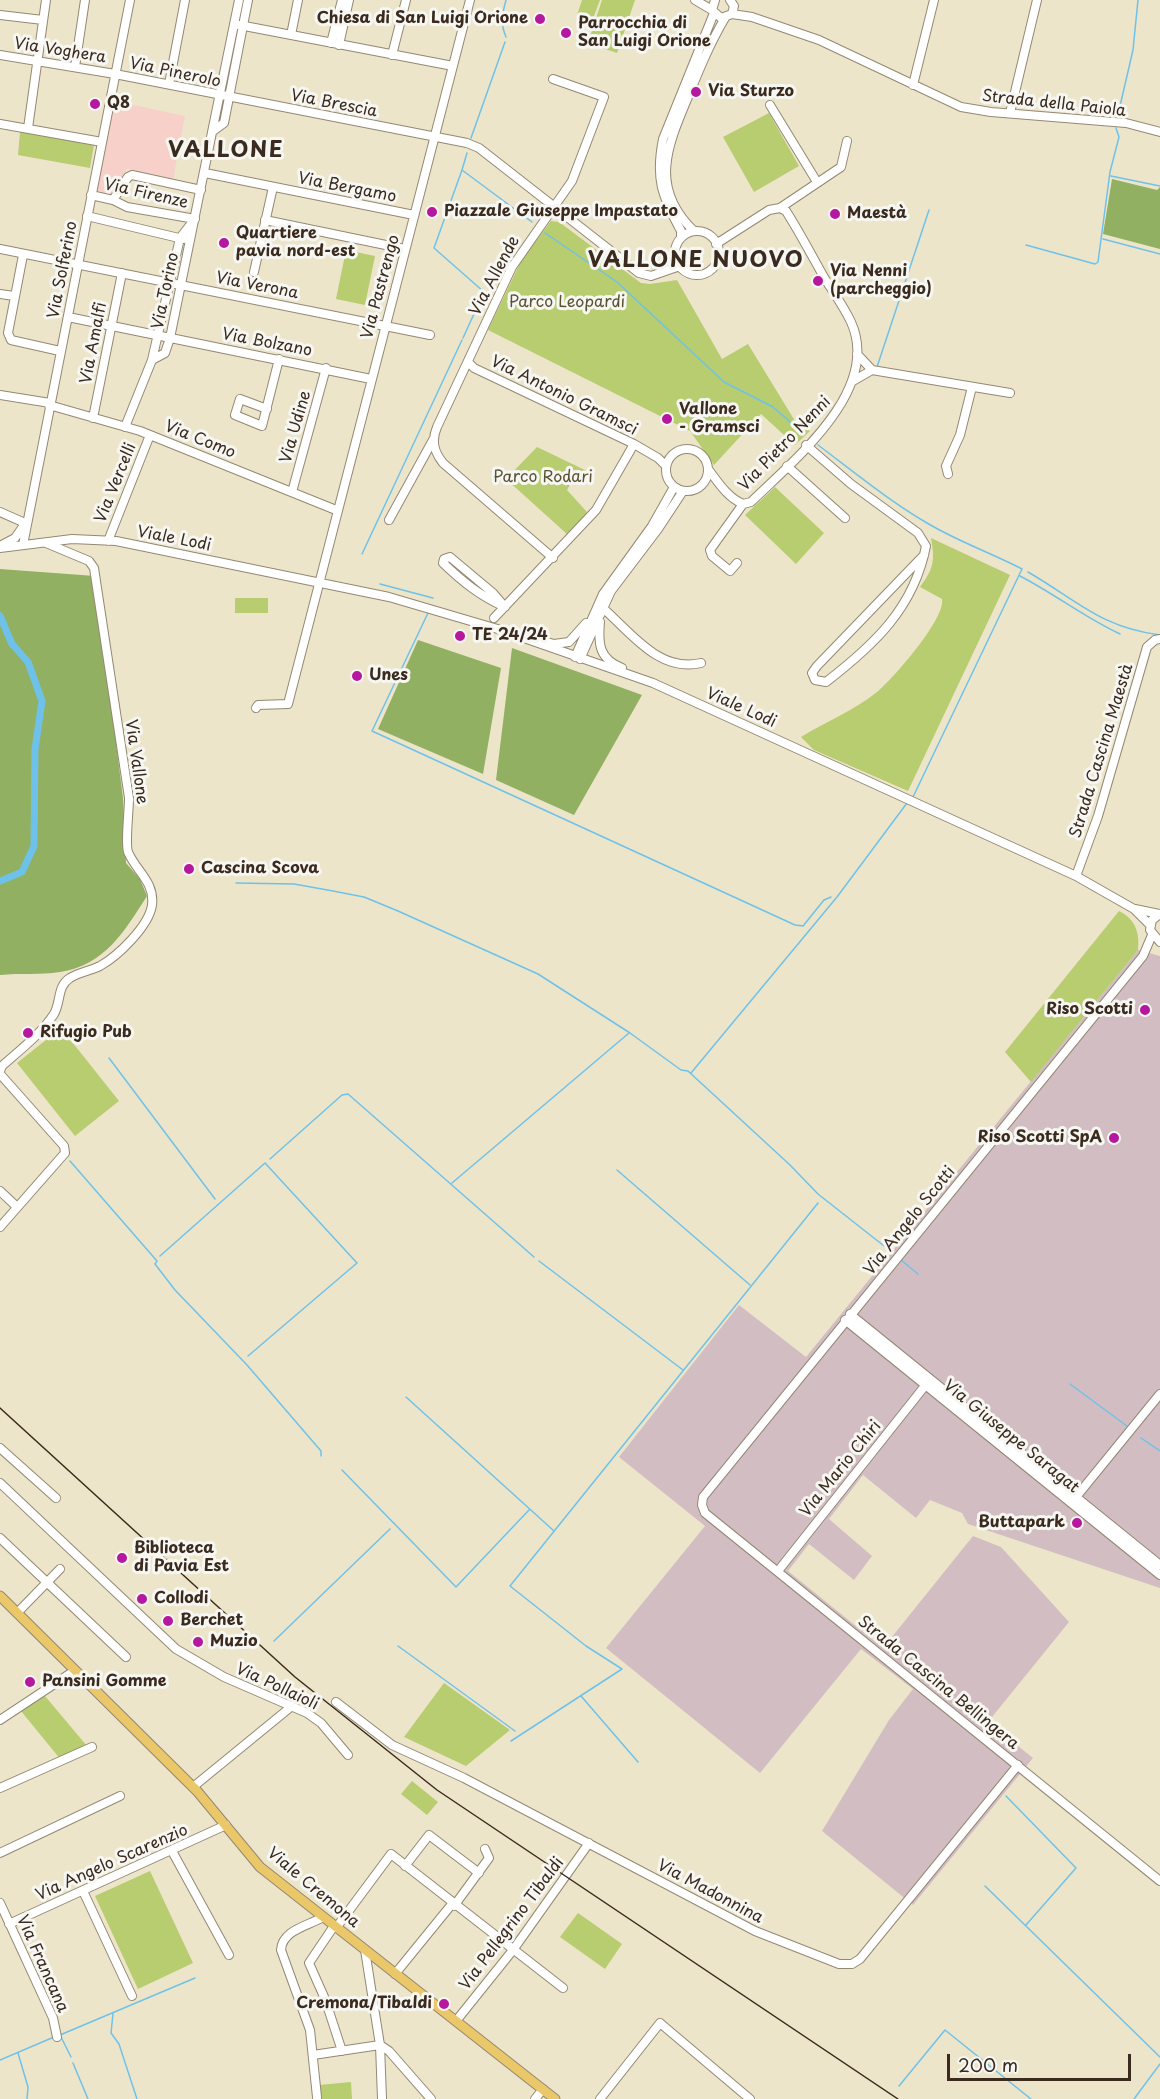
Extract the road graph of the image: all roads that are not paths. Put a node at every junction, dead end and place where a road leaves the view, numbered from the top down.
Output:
1 (46, 0) edge
2 (85, 0) edge
3 (130, 0) edge
4 (184, 0) edge
5 (239, 0) edge
6 (249, 0) edge
7 (298, 0) edge
8 (342, 0) edge
9 (350, 0) edge
10 (406, 0) edge
11 (470, 0) edge
12 (695, 0) edge
13 (701, 0) edge
14 (934, 0) edge
15 (1037, 0) edge
16 (714, 6) edge
17 (731, 7) edge
18 (0, 15) edge
19 (43, 20) junction
20 (234, 24) junction
21 (244, 26) junction
22 (291, 35) junction
23 (335, 44) junction
24 (0, 55) edge
25 (392, 55) junction
26 (37, 61) junction
27 (453, 66) junction
28 (75, 67) junction
29 (115, 74) junction
30 (553, 79) dead end
31 (169, 84) junction
32 (913, 86) junction
33 (220, 96) junction
34 (1013, 97) junction
35 (229, 98) junction
36 (770, 105) dead end
37 (1010, 113) junction
38 (1033, 115) junction
39 (0, 124) edge
40 (28, 128) junction
41 (213, 131) junction
42 (1160, 132) edge
43 (434, 136) junction
44 (847, 141) dead end
45 (102, 142) junction
46 (205, 173) junction
47 (817, 182) junction
48 (273, 187) junction
49 (201, 190) junction
50 (91, 195) junction
51 (113, 200) junction
52 (555, 207) junction
53 (780, 208) junction
54 (414, 215) junction
55 (87, 216) junction
56 (195, 219) junction
57 (266, 219) junction
58 (694, 231) junction
59 (180, 238) junction
60 (681, 238) junction
61 (191, 240) junction
62 (716, 244) junction
63 (0, 249) edge
64 (405, 249) junction
65 (23, 255) junction
66 (78, 266) junction
67 (680, 266) junction
68 (254, 272) dead end
69 (122, 273) junction
70 (171, 283) junction
71 (183, 285) junction
72 (0, 294) edge
73 (15, 296) junction
74 (68, 316) junction
75 (112, 326) junction
76 (385, 326) junction
77 (159, 335) junction
78 (430, 335) dead end
79 (170, 338) junction
80 (60, 351) junction
81 (857, 354) junction
82 (279, 359) junction
83 (152, 360) junction
84 (469, 363) junction
85 (326, 368) junction
86 (872, 369) junction
87 (371, 379) junction
88 (853, 381) junction
89 (972, 387) junction
90 (1010, 393) dead end
91 (0, 395) edge
92 (50, 404) junction
93 (267, 409) dead end
94 (93, 418) junction
95 (125, 427) junction
96 (150, 435) junction
97 (433, 440) junction
98 (634, 444) junction
99 (806, 445) junction
100 (648, 453) junction
101 (671, 455) junction
102 (438, 457) junction
103 (666, 466) junction
104 (417, 467) junction
105 (789, 467) junction
106 (708, 468) junction
107 (948, 474) dead end
108 (700, 486) junction
109 (719, 486) junction
110 (674, 487) junction
111 (683, 491) junction
112 (292, 492) junction
113 (742, 504) junction
114 (336, 510) junction
115 (0, 512) edge
116 (845, 518) dead end
117 (389, 520) dead end
118 (25, 524) junction
119 (108, 541) junction
120 (45, 543) junction
121 (23, 545) junction
122 (0, 547) edge
123 (924, 555) junction
124 (553, 558) junction
125 (737, 563) dead end
126 (903, 576) junction
127 (318, 582) junction
128 (914, 586) junction
129 (505, 607) junction
130 (599, 612) junction
131 (494, 618) dead end
132 (501, 630) junction
133 (1160, 639) edge
134 (578, 658) junction
135 (701, 663) dead end
136 (653, 683) junction
137 (256, 708) dead end
138 (1076, 876) junction
139 (1134, 909) junction
140 (1160, 914) edge
141 (1150, 925) junction
142 (1152, 935) junction
143 (1160, 943) edge
144 (1143, 956) junction
145 (0, 1072) edge
146 (0, 1191) edge
147 (17, 1207) junction
148 (0, 1227) edge
149 (847, 1317) junction
150 (929, 1381) junction
151 (1160, 1394) edge
152 (2, 1452) edge
153 (0, 1483) edge
154 (1076, 1497) junction
155 (56, 1498) dead end
156 (702, 1505) joint
157 (0, 1538) edge
158 (1160, 1565) edge
159 (60, 1569) dead end
160 (778, 1571) junction
161 (1160, 1575) edge
162 (46, 1582) junction
163 (0, 1596) edge
164 (17, 1613) junction
165 (126, 1657) dead end
166 (74, 1671) junction
167 (336, 1702) dead end
168 (292, 1706) junction
169 (0, 1720) edge
170 (92, 1747) dead end
171 (348, 1755) dead end
172 (1018, 1765) junction
173 (193, 1787) junction
174 (0, 1788) edge
175 (120, 1796) dead end
176 (226, 1825) junction
177 (589, 1843) junction
178 (485, 1849) dead end
179 (172, 1851) junction
180 (0, 1853) edge
181 (405, 1866) junction
182 (479, 1873) junction
183 (1160, 1881) edge
184 (83, 1891) junction
185 (0, 1903) edge
186 (453, 1905) junction
187 (323, 1917) junction
188 (9, 1924) junction
189 (335, 1927) junction
190 (365, 1950) junction
191 (513, 1950) junction
192 (229, 1955) dead end
193 (395, 1974) junction
194 (563, 1988) dead end
195 (132, 1996) dead end
196 (456, 2021) junction
197 (57, 2037) dead end
198 (380, 2045) junction
199 (342, 2051) junction
200 (313, 2055) junction
201 (543, 2089) junction
202 (316, 2097) dead end
203 (382, 2099) edge
204 (431, 2099) edge
205 (535, 2099) edge
206 (555, 2099) edge
207 (600, 2099) edge
208 (750, 2099) edge

1 - 19 street
2 - 28 street
3 - 29 street, Via Solferino
4 - 31 street
5 - 20 street, Via Torino
6 - 21 street, Via Torino
7 - 22 street
8 - 23 street
9 - 23 street
10 - 25 street
11 - 27 street, Via Pastrengo
12 - 16 street
13 - 16 street
14 - 32 street
15 - 34 street
16 - 17 street, Strada della Paiola
16 - 60 street
17 - 32 street, Strada della Paiola
17 - 58 street
18 - 19 street
19 - 26 street
20 - 21 street
20 - 33 street, Via Torino
21 - 22 street
21 - 35 street, Via Torino
22 - 23 street
23 - 25 street
24 - 26 street, Via Voghera
25 - 27 street
26 - 28 street, Via Voghera
26 - 40 street
27 - 43 street, Via Pastrengo
28 - 29 street, Via Voghera
29 - 31 street, Via Pinerolo
29 - 45 street, Via Solferino
30 - 52 street, Via Allende
31 - 33 street, Via Pinerolo
32 - 37 street, Strada della Paiola
33 - 35 street, Via Pinerolo
33 - 41 street, Via Torino
34 - 37 street
34 - 38 street
35 - 41 street, Via Torino
35 - 43 street, Via Brescia
36 - 47 street
37 - 38 street, Strada della Paiola
38 - 42 street, Strada della Paiola
39 - 40 street
40 - 45 street
41 - 46 street, Via Torino
43 - 52 street, Via Brescia
43 - 54 street, Via Pastrengo
44 - 47 street
45 - 50 street, Via Solferino
46 - 48 street, Via Bergamo
46 - 49 street, Via Torino
47 - 53 street
48 - 54 street, Via Bergamo
48 - 57 street
49 - 51 street
49 - 56 street, Via Torino
50 - 51 street, Via Firenze
50 - 55 street, Via Solferino
51 - 56 street, Via Firenze
52 - 67 street, Via Brescia
52 - 84 street, Via Allende
53 - 62 street
53 - 81 street, Via Pietro Nenni
54 - 64 street, Via Pastrengo
55 - 59 street, Via Firenze
55 - 66 street, Via Solferino
56 - 59 street, Via Torino
56 - 61 street, Via Torino
57 - 64 street
57 - 68 street
58 - 60 street
58 - 62 street
59 - 61 street, Via Firenze
59 - 70 street, Via Torino
60 - 67 street
61 - 71 street, Via Torino
62 - 67 street
63 - 65 street, Via Verona
64 - 76 street, Via Pastrengo
65 - 66 street, Via Verona
65 - 73 street
66 - 69 street, Via Verona
66 - 74 street, Via Solferino
69 - 70 street, Via Verona
69 - 75 street, Via Amalfi
70 - 71 street, Via Verona
70 - 77 street, Via Torino
71 - 76 street, Via Verona
71 - 79 street, Via Torino
72 - 73 street
73 - 80 street
74 - 75 street, Via Bolzano
74 - 80 street, Via Solferino
75 - 77 street, Via Bolzano
75 - 94 street, Via Amalfi
76 - 78 street, Via Verona
76 - 87 street, Via Pastrengo
77 - 79 street, Via Bolzano
77 - 83 street, Via Torino
79 - 82 street, Via Bolzano
79 - 83 street, Via Torino
80 - 92 street, Via Solferino
81 - 86 street
81 - 88 street, Via Pietro Nenni
82 - 85 street, Via Bolzano
82 - 93 street
83 - 95 street, Via Torino
84 - 97 street, Via Allende
84 - 98 street, Via Antonio Gramsci
85 - 87 street, Via Bolzano
85 - 112 street, Via Udine
86 - 88 street
86 - 89 street
87 - 114 street, Via Pastrengo
88 - 99 street, Via Pietro Nenni
89 - 90 street
89 - 107 street
91 - 92 street, Via Como
92 - 94 street, Via Como
92 - 118 street, Via Solferino
94 - 95 street, Via Como
95 - 96 street, Via Como
96 - 112 street, Via Como
96 - 119 street, Via Vercelli
97 - 102 street
97 - 104 street, Via Allende
98 - 100 street, Via Antonio Gramsci
98 - 124 street
99 - 105 street, Via Pietro Nenni
99 - 123 street
100 - 101 street, Via Antonio Gramsci
100 - 103 street, Via Antonio Gramsci
101 - 103 street
101 - 106 street
102 - 104 street
102 - 124 street
103 - 110 street
104 - 117 street, Via Allende
105 - 113 street, Via Pietro Nenni
105 - 116 street
106 - 108 street
106 - 109 street, Via Pietro Nenni
108 - 109 street, Via Pietro Nenni
108 - 111 street
109 - 113 street, Via Pietro Nenni
110 - 111 street
110 - 130 street
111 - 130 street
112 - 114 street, Via Como
113 - 125 street, Via Pietro Nenni
114 - 127 street, Via Pastrengo
115 - 118 street
118 - 121 street, Via Solferino
118 - 122 street
119 - 120 street, Viale Lodi
119 - 127 street, Viale Lodi
120 - 121 street, Viale Lodi
120 - 145 street, Via Vallone
121 - 122 street, Viale Lodi
123 - 126 street
123 - 128 street
124 - 129 street
126 - 128 street
126 - 128 street
127 - 132 street, Viale Lodi
127 - 137 street
129 - 129 street
129 - 131 street
130 - 132 street
130 - 134 street
130 - 135 street
130 - 136 street
132 - 134 street, Viale Lodi
133 - 138 street, Strada Cascina Maestà
134 - 136 street, Viale Lodi
136 - 138 street, Viale Lodi
138 - 139 street, Viale Lodi
139 - 140 street, Viale Lodi
139 - 141 street, Viale Lodi
140 - 141 street
141 - 142 street
142 - 143 street
142 - 144 street, Via Angelo Scotti
143 - 144 street, Via Angelo Scotti
144 - 149 street, Via Angelo Scotti
145 - 147 street
146 - 147 street
147 - 148 street
149 - 150 street, Via Giuseppe Saragat
149 - 156 street, Via Angelo Scotti
150 - 154 street, Via Giuseppe Saragat
150 - 160 street, Via Mario Chiri
150 - 161 street, Via Giuseppe Saragat
151 - 154 street
152 - 155 street
153 - 168 street, Via Pollaioli
154 - 158 street, Via Giuseppe Saragat
156 - 160 street, Strada Cascina Bellingera
157 - 162 street
159 - 162 street
160 - 172 street, Strada Cascina Bellingera
162 - 164 street
162 - 165 street
163 - 164 main road, Viale Cremona
164 - 166 main road, Viale Cremona
166 - 169 street
166 - 173 main road, Viale Cremona
167 - 177 street, Via Madonnina
168 - 171 street, Via Pollaioli
168 - 173 street
170 - 174 street
172 - 177 street, Via Madonnina
172 - 183 street, Strada Cascina Bellingera
173 - 176 main road, Viale Cremona
175 - 180 street
176 - 179 street, Via Angelo Scarenzio
176 - 187 main road, Viale Cremona
177 - 191 street, Via Pellegrino Tibaldi
178 - 182 street
179 - 184 street, Via Angelo Scarenzio
179 - 192 street
181 - 182 street
181 - 186 street
181 - 189 street
182 - 186 street
184 - 188 street, Via Angelo Scarenzio
184 - 195 street
185 - 188 street, Via Francana
186 - 191 street
186 - 193 street
187 - 189 main road, Viale Cremona
187 - 200 street
188 - 197 street, Via Francana
189 - 190 main road, Viale Cremona
189 - 199 street
190 - 193 main road, Viale Cremona
190 - 198 street
191 - 194 street
191 - 196 street, Via Pellegrino Tibaldi
193 - 196 main road, Viale Cremona
196 - 201 main road, Viale Cremona
198 - 199 street
198 - 203 street
198 - 204 street
199 - 200 street
200 - 202 street
201 - 205 street
201 - 206 main road, Viale Cremona
207 - 208 street

